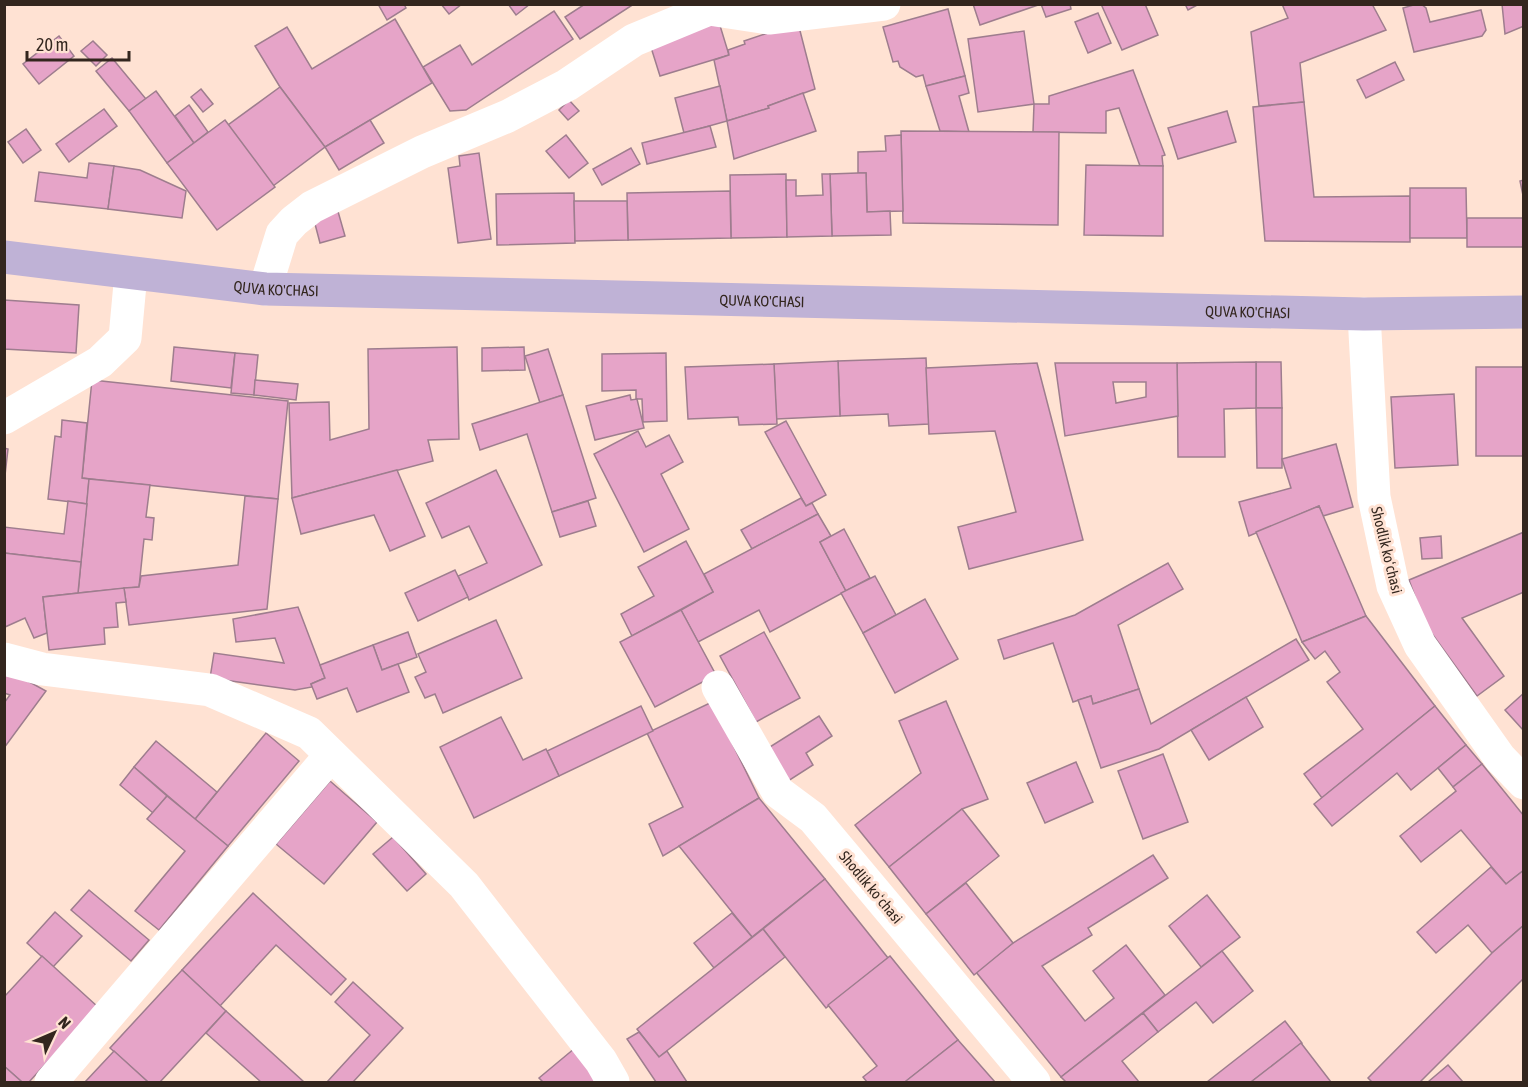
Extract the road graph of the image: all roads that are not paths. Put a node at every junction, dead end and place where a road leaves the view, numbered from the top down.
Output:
1 (884, 4) edge
2 (708, 7) edge
3 (4, 256) edge
4 (131, 273) junction
5 (265, 290) junction
6 (1524, 312) edge
7 (1364, 314) junction
8 (4, 418) edge
9 (4, 659) edge
10 (718, 687) dead end
11 (331, 755) junction
12 (1524, 783) edge
13 (51, 1083) edge
14 (613, 1083) edge
15 (1034, 1083) edge

1 - 2 street
2 - 5 street
3 - 4 main road, QUVA KO'CHASI
4 - 5 main road, QUVA KO'CHASI
4 - 8 street
5 - 7 main road, QUVA KO'CHASI
6 - 7 main road, QUVA KO'CHASI
7 - 12 street, Shodlik koʻchasi
9 - 11 street
10 - 15 street, Shodlik koʻchasi
11 - 13 street
11 - 14 street

